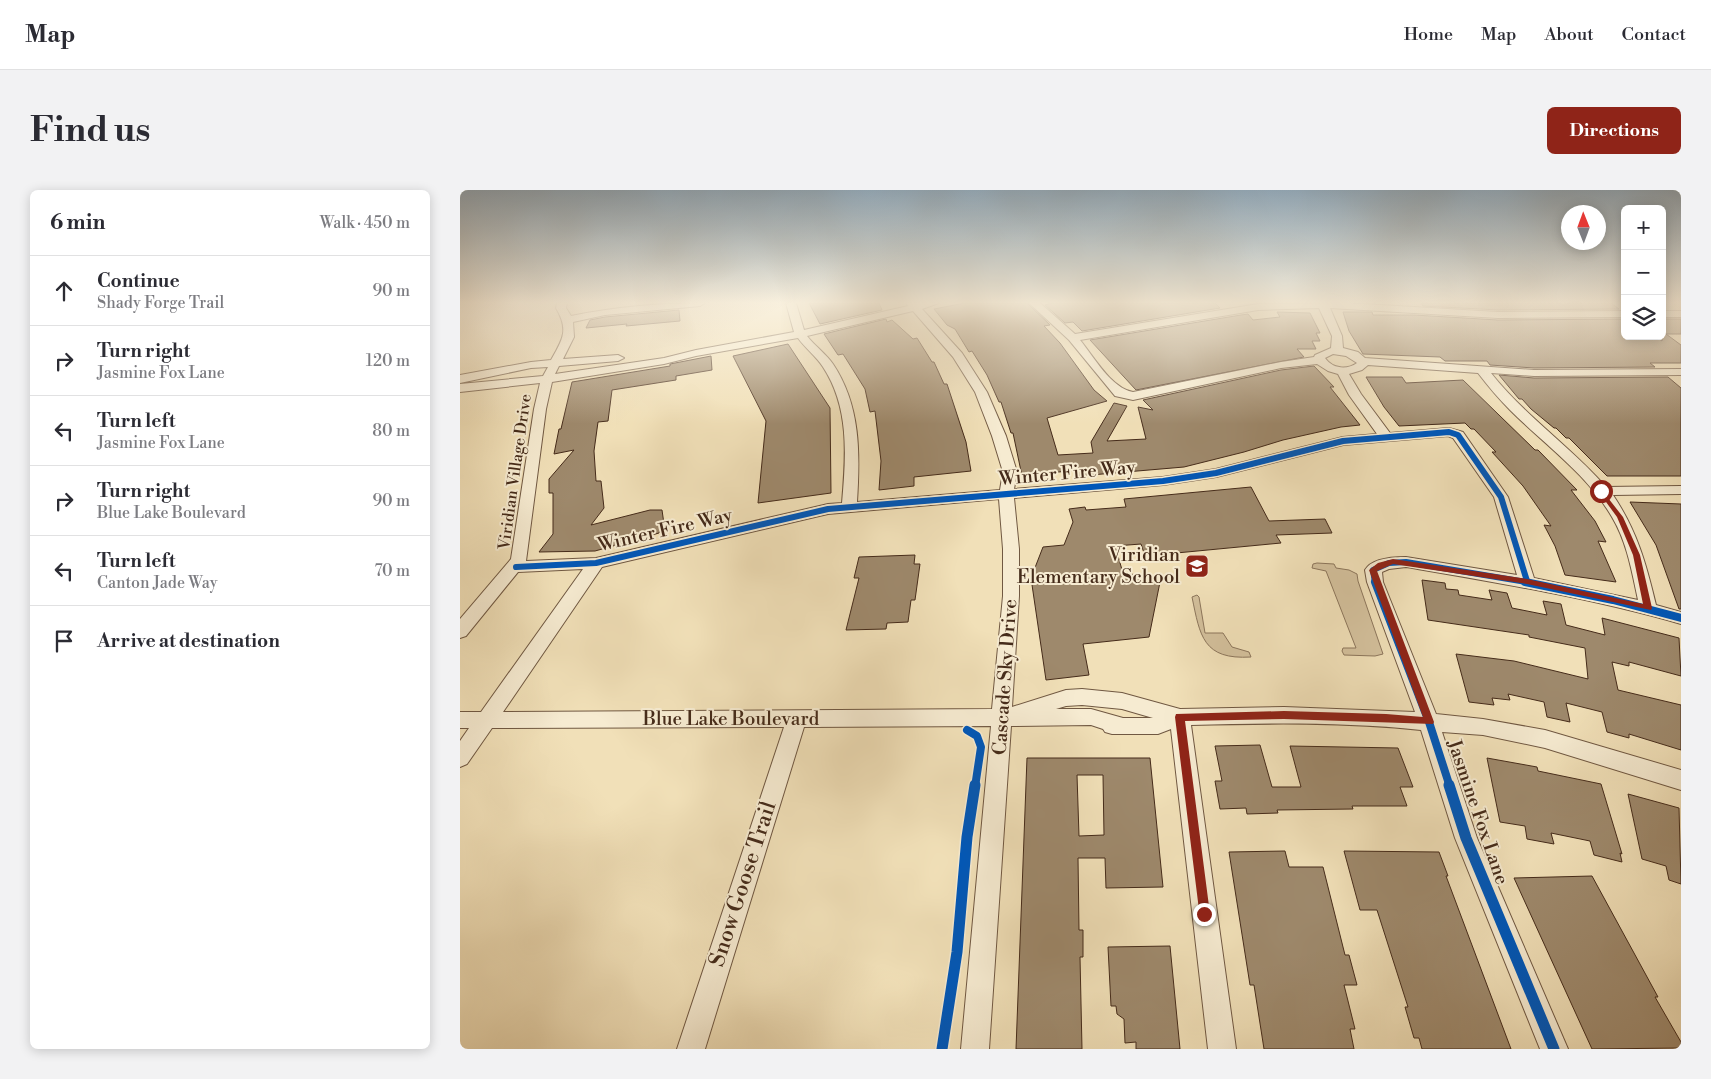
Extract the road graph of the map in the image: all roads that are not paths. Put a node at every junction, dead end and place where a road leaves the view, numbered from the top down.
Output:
1 (565, 343) edge
2 (751, 343) edge
3 (809, 343) edge
4 (947, 343) edge
5 (1077, 343) edge
6 (1337, 343) edge
7 (1337, 351) junction
8 (696, 353) junction
9 (1319, 360) junction
10 (1362, 361) junction
11 (555, 362) junction
12 (1482, 370) junction
13 (1342, 371) junction
14 (1667, 372) junction
15 (1681, 372) edge
16 (460, 379) edge
17 (547, 379) junction
18 (1681, 382) edge
19 (460, 388) edge
20 (1386, 437) junction
21 (1681, 490) edge
22 (1601, 491) junction
23 (1006, 495) junction
24 (849, 507) junction
25 (596, 563) junction
26 (516, 567) junction
27 (1527, 581) junction
28 (1648, 608) junction
29 (1681, 618) edge
30 (460, 631) edge
31 (1180, 717) junction
32 (1002, 718) junction
33 (796, 719) junction
34 (460, 720) edge
35 (485, 720) junction
36 (1429, 722) junction
37 (460, 758) edge
38 (1681, 780) edge
39 (691, 1049) edge
40 (975, 1049) edge
41 (1222, 1049) edge
42 (1554, 1049) edge

1 - 11 street, Viridian Village Drive
2 - 8 street
3 - 24 street
4 - 23 street, Cascade Sky Drive
5 - 9 street
6 - 7 street
7 - 9 street
7 - 10 street
8 - 11 street
8 - 17 street
9 - 13 street
10 - 12 street
10 - 13 street
11 - 16 street
11 - 17 street, Viridian Village Drive
12 - 14 street
12 - 22 street
13 - 20 street
14 - 15 street
14 - 18 street
17 - 19 street
17 - 26 street, Viridian Village Drive
20 - 23 street, Winter Fire Way
20 - 27 street, Winter Fire Way
21 - 22 street
22 - 28 street
23 - 24 street, Winter Fire Way
23 - 32 street, Cascade Sky Drive
24 - 25 street, Winter Fire Way
25 - 26 street, Winter Fire Way
25 - 35 street
26 - 30 street, Viridian Village Drive
27 - 28 street, Jasmine Fox Lane
27 - 36 street, Jasmine Fox Lane
28 - 29 street, Jasmine Fox Lane
31 - 32 street, Blue Lake Boulevard
31 - 32 street, Blue Lake Boulevard
31 - 36 street, Blue Lake Boulevard
31 - 41 street
32 - 33 street, Blue Lake Boulevard
32 - 40 street, Cascade Sky Drive
33 - 35 street, Blue Lake Boulevard
33 - 39 street, Snow Goose Trail
34 - 35 street, Blue Lake Boulevard
35 - 37 street
36 - 38 street, Blue Lake Boulevard
36 - 42 street, Jasmine Fox Lane

